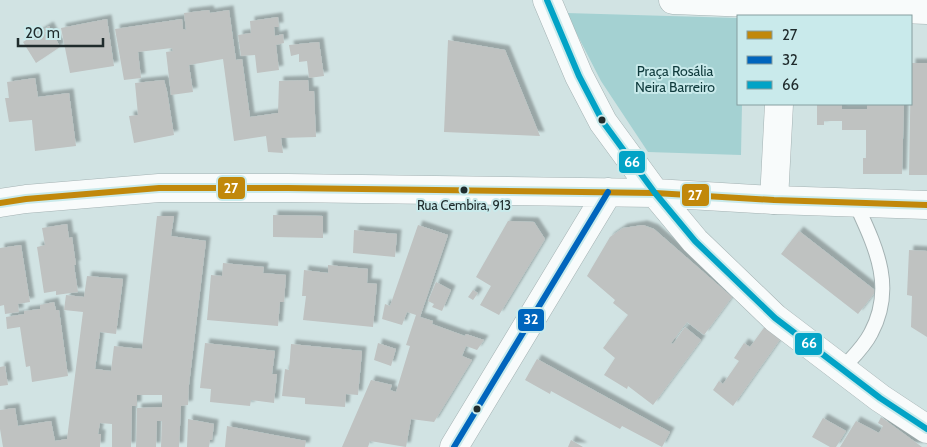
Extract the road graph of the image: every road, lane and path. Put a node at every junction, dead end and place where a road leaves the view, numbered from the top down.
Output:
1 (547, 0) edge
2 (673, 0) edge
3 (784, 7) edge
4 (927, 10) edge
5 (779, 105) edge
6 (608, 192) junction
7 (655, 193) junction
8 (774, 200) junction
9 (855, 202) junction
10 (0, 203) edge
11 (927, 205) edge
12 (842, 369) junction
13 (927, 429) edge
14 (454, 447) edge

1 - 7 street
2 - 3 street
3 - 4 street
5 - 8 street
6 - 7 street
6 - 10 street
6 - 14 street
7 - 8 street
7 - 12 street
8 - 9 street
9 - 11 street
9 - 12 lane
12 - 13 street

